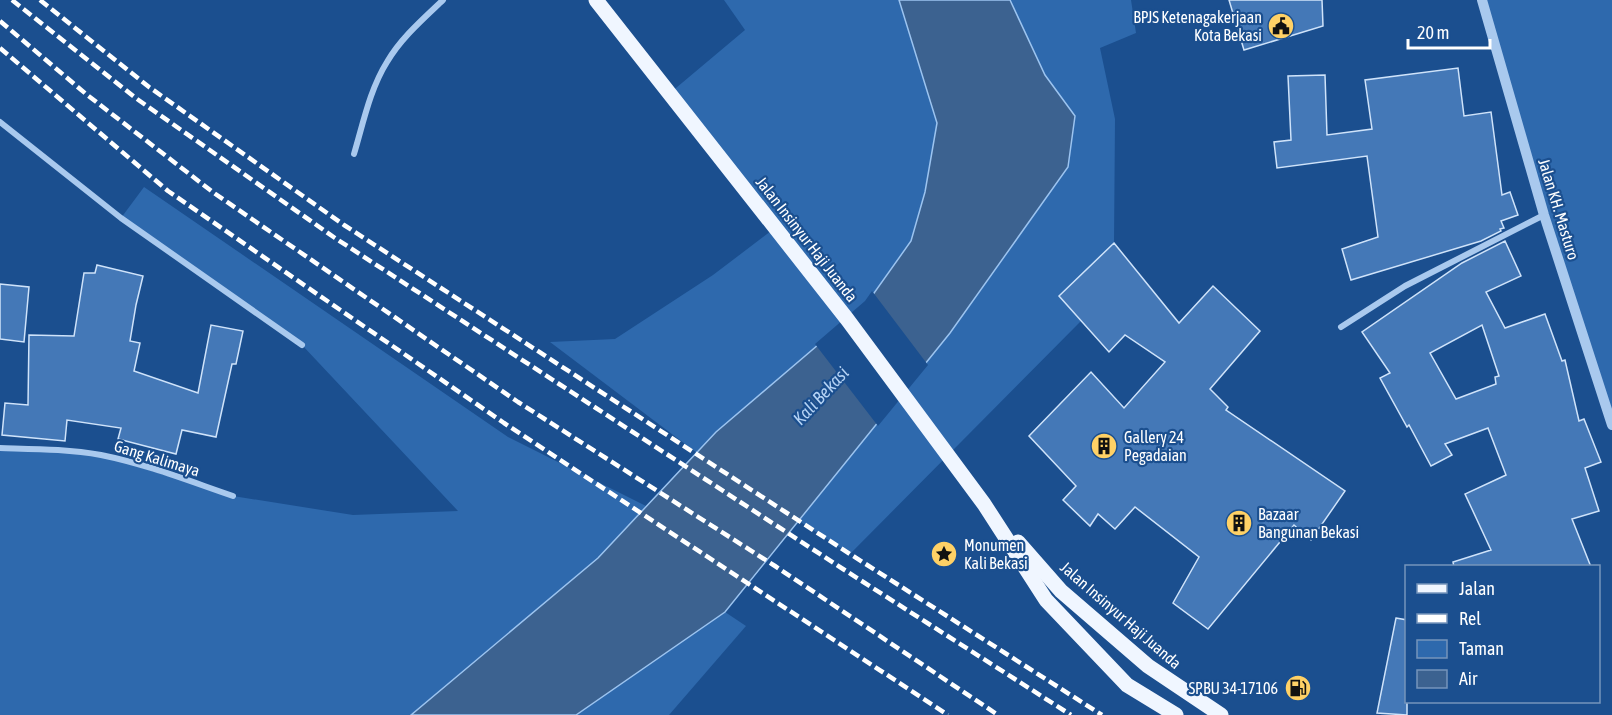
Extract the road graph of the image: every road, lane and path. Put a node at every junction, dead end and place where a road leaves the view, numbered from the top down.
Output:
1 (443, 0) edge
2 (596, 0) edge
3 (1482, 0) edge
4 (0, 122) edge
5 (354, 154) dead end
6 (1544, 215) junction
7 (1341, 327) dead end
8 (302, 345) dead end
9 (1612, 425) edge
10 (0, 448) edge
11 (233, 496) dead end
12 (984, 504) junction
13 (1176, 715) edge
14 (1221, 715) edge

1 - 5 street
2 - 12 main road, Jalan Insinyur Haji Juanda
3 - 6 street, Jalan KH. Masturo
4 - 8 street
6 - 7 street
6 - 9 street, Jalan KH. Masturo
10 - 11 street, Gang Kalimaya
12 - 13 main road, Jalan Insinyur Haji Juanda
12 - 14 main road, Jalan Insinyur Haji Juanda

